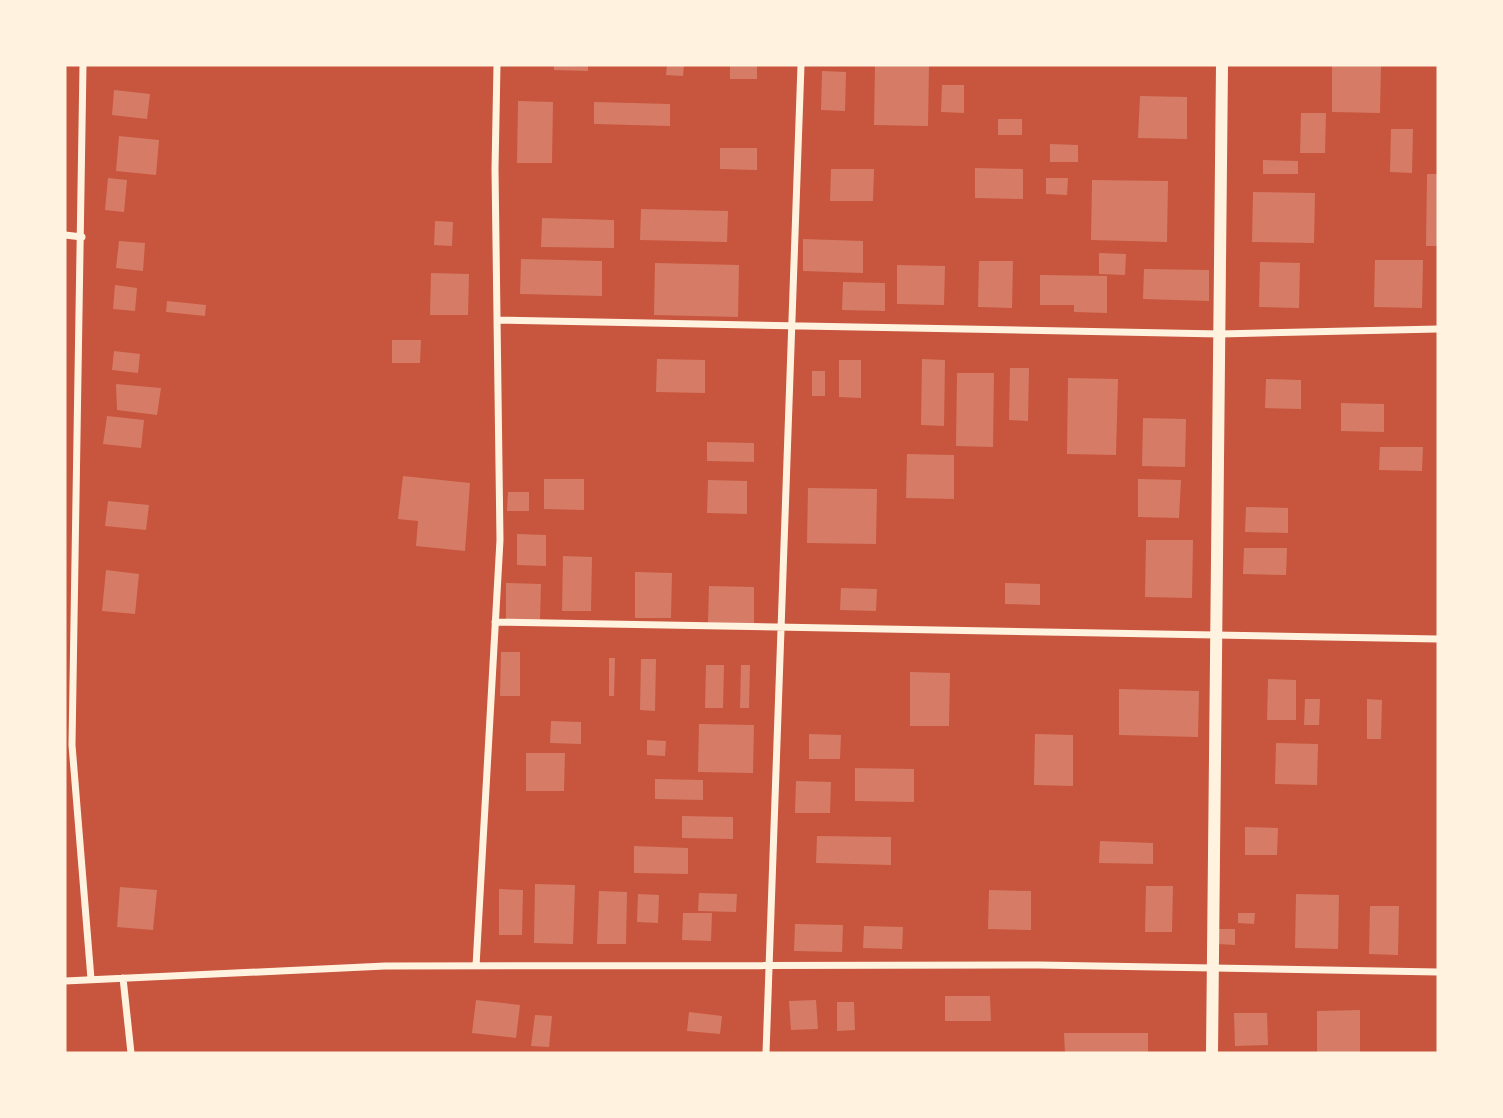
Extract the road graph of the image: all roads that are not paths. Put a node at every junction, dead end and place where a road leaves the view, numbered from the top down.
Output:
1 (83, 65) edge
2 (497, 65) edge
3 (801, 65) edge
4 (1222, 65) edge
5 (65, 235) edge
6 (82, 237) junction
7 (497, 320) junction
8 (791, 326) junction
9 (1438, 328) edge
10 (1220, 334) junction
11 (495, 622) junction
12 (780, 627) junction
13 (1217, 635) junction
14 (1438, 639) edge
15 (476, 966) junction
16 (767, 966) junction
17 (1213, 970) junction
18 (1438, 972) edge
19 (123, 978) junction
20 (92, 979) junction
21 (65, 981) edge
22 (131, 1053) edge
23 (766, 1053) edge
24 (1212, 1053) edge

1 - 6 street
2 - 7 street
3 - 8 street
4 - 10 street
5 - 6 street
6 - 20 street
7 - 8 street
7 - 11 street
8 - 10 street
8 - 12 street
9 - 10 street
10 - 13 street
11 - 12 street
11 - 15 street
12 - 13 street
12 - 16 street
13 - 14 street
13 - 17 street
15 - 16 street
15 - 19 street
16 - 17 street
16 - 23 street
17 - 18 street
17 - 24 street
19 - 20 street
19 - 22 street
20 - 21 street

